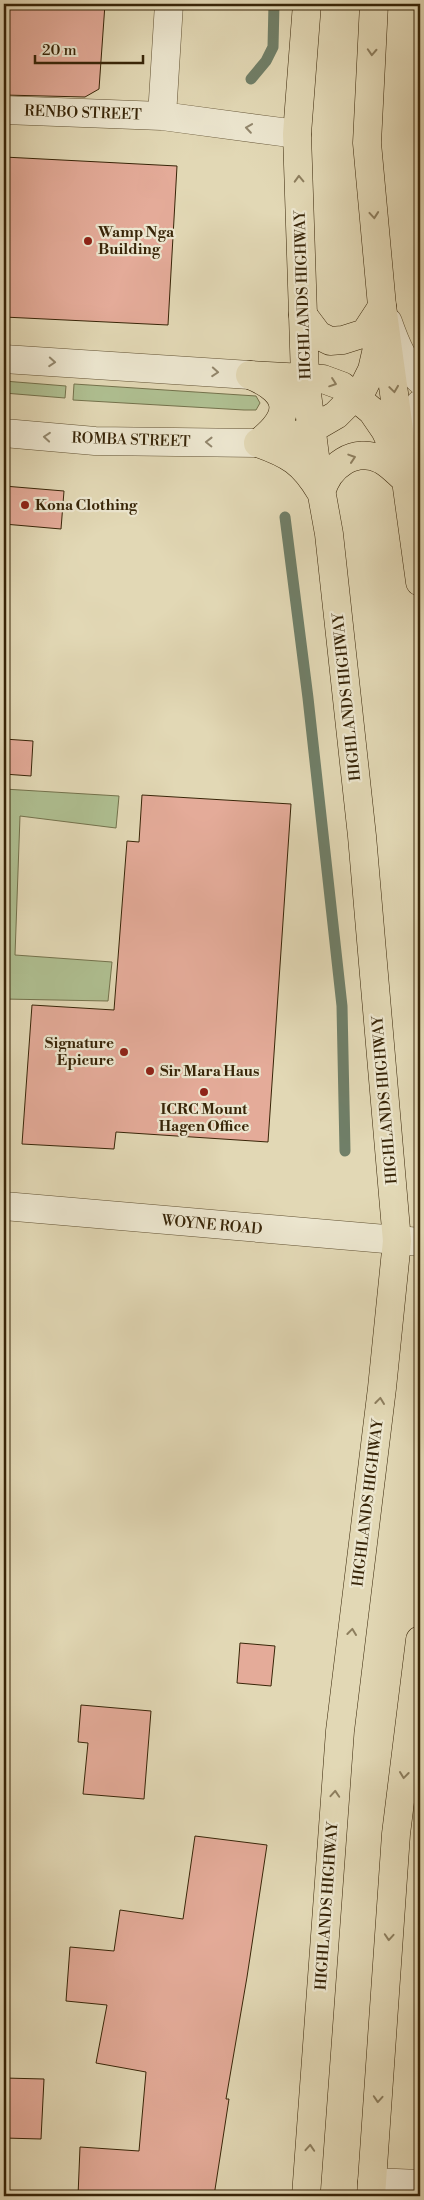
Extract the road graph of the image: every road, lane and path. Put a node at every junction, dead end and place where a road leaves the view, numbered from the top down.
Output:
1 (169, 4) edge
2 (307, 4) edge
3 (374, 4) edge
4 (4, 110) edge
5 (162, 116) junction
6 (297, 134) junction
7 (382, 306) junction
8 (303, 315) junction
9 (4, 359) edge
10 (250, 375) junction
11 (305, 378) junction
12 (420, 380) edge
13 (356, 396) junction
14 (420, 404) edge
15 (311, 430) junction
16 (4, 433) edge
17 (258, 443) junction
18 (406, 480) junction
19 (321, 492) junction
20 (420, 582) edge
21 (4, 1206) edge
22 (409, 1242) edge
23 (420, 1640) edge
24 (420, 2184) edge
25 (372, 2189) edge
26 (306, 2196) edge

1 - 5 street
2 - 6 main road, HIGHLANDS HIGHWAY
3 -> 7 main road
4 - 5 street, RENBO STREET
6 -> 5 street, RENBO STREET
8 -> 6 main road, HIGHLANDS HIGHWAY
7 - 8 main road
7 - 12 street
7 - 13 main road
7 -> 18 main road
8 - 10 main road
8 - 11 main road, HIGHLANDS HIGHWAY
9 -> 10 street
10 - 11 main road
10 - 17 main road
11 -> 13 main road
11 - 15 main road, HIGHLANDS HIGHWAY
13 - 15 main road
13 - 18 main road
14 - 18 street
15 - 17 main road
15 - 19 main road, HIGHLANDS HIGHWAY
17 -> 16 street, ROMBA STREET
17 - 19 main road
19 -> 18 main road
18 - 20 main road
19 - 22 main road, HIGHLANDS HIGHWAY
21 - 22 street, WOYNE ROAD
26 -> 22 main road, HIGHLANDS HIGHWAY
23 -> 25 main road
24 - 25 street

